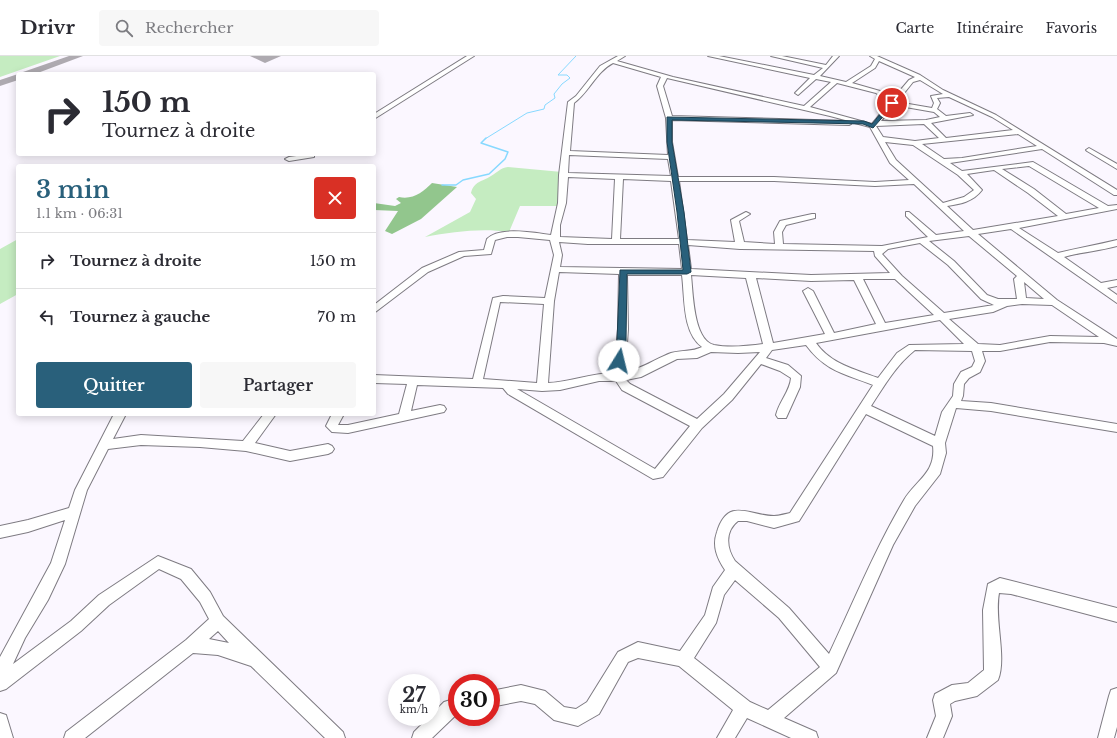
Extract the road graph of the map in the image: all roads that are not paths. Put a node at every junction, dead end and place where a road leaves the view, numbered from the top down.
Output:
1 (471, 56) edge
2 (622, 56) edge
3 (711, 56) edge
4 (774, 56) edge
5 (836, 56) edge
6 (875, 57) edge
7 (612, 62) junction
8 (812, 64) junction
9 (826, 66) junction
10 (821, 73) junction
11 (666, 76) junction
12 (918, 76) junction
13 (813, 78) junction
14 (835, 82) junction
15 (846, 84) junction
16 (798, 92) dead end
17 (878, 92) junction
18 (900, 95) junction
19 (952, 95) junction
20 (892, 103) junction
21 (805, 108) junction
22 (934, 110) junction
23 (970, 115) dead end
24 (376, 116) edge
25 (669, 118) junction
26 (943, 118) junction
27 (926, 122) junction
28 (864, 123) junction
29 (875, 124) junction
30 (1017, 132) junction
31 (880, 139) junction
32 (944, 140) junction
33 (915, 143) junction
34 (1042, 147) junction
35 (1090, 150) dead end
36 (1013, 152) junction
37 (565, 153) junction
38 (308, 156) edge
39 (313, 156) edge
40 (671, 157) junction
41 (289, 159) dead end
42 (943, 161) junction
43 (305, 164) edge
44 (1030, 164) junction
45 (1117, 167) edge
46 (995, 168) junction
47 (961, 173) junction
48 (563, 176) junction
49 (619, 177) junction
50 (675, 178) junction
51 (916, 182) junction
52 (1117, 193) edge
53 (943, 205) junction
54 (1117, 207) edge
55 (1107, 208) junction
56 (746, 214) dead end
57 (909, 214) dead end
58 (812, 216) dead end
59 (1064, 216) junction
60 (1013, 227) junction
61 (779, 228) junction
62 (970, 233) junction
63 (555, 238) junction
64 (934, 238) junction
65 (616, 240) junction
66 (789, 240) junction
67 (922, 240) junction
68 (683, 242) junction
69 (1117, 243) edge
70 (740, 246) junction
71 (779, 246) junction
72 (881, 248) junction
73 (1055, 257) junction
74 (555, 269) junction
75 (623, 272) junction
76 (687, 272) junction
77 (750, 274) junction
78 (1023, 275) junction
79 (897, 276) junction
80 (858, 278) junction
81 (1117, 283) edge
82 (1100, 287) junction
83 (808, 291) dead end
84 (1117, 300) edge
85 (549, 301) junction
86 (1022, 301) junction
87 (1054, 302) junction
88 (1005, 303) junction
89 (376, 308) edge
90 (943, 317) junction
91 (883, 328) junction
92 (831, 336) junction
93 (809, 341) junction
94 (1117, 344) edge
95 (769, 347) junction
96 (710, 348) junction
97 (976, 348) junction
98 (738, 350) junction
99 (757, 361) junction
100 (620, 377) junction
101 (376, 379) edge
102 (413, 381) junction
103 (477, 383) junction
104 (880, 383) junction
105 (505, 384) junction
106 (542, 387) junction
107 (953, 404) junction
108 (440, 408) dead end
109 (865, 408) junction
110 (782, 415) dead end
111 (119, 416) edge
112 (268, 416) edge
113 (337, 416) edge
114 (404, 416) junction
115 (698, 425) junction
116 (1117, 428) edge
117 (939, 443) junction
118 (104, 445) junction
119 (246, 446) junction
120 (328, 449) dead end
121 (74, 512) junction
122 (0, 532) edge
123 (734, 569) junction
124 (1117, 615) edge
125 (218, 621) junction
126 (191, 645) junction
127 (683, 659) junction
128 (256, 660) junction
129 (831, 668) junction
130 (0, 673) edge
131 (0, 683) edge
132 (1117, 696) edge
133 (500, 697) edge
134 (744, 708) junction
135 (448, 710) edge
136 (769, 720) junction
137 (0, 721) edge
138 (5, 738) edge
139 (72, 738) edge
140 (337, 738) edge
141 (420, 738) edge
142 (725, 738) edge
143 (810, 738) edge
144 (936, 738) edge
145 (1106, 738) edge

1 - 24 street
2 - 7 street
3 - 13 street
4 - 8 street
5 - 9 street
6 - 12 street
6 - 15 street
7 - 11 street
7 - 37 street
8 - 9 street
8 - 10 street
9 - 10 street
10 - 13 street
11 - 21 street
11 - 25 street
12 - 18 street
12 - 19 street
13 - 14 street
13 - 16 street
14 - 15 street
14 - 21 street
15 - 17 street
17 - 18 street
17 - 20 street
18 - 20 street
19 - 22 street
19 - 30 street
20 - 22 street
20 - 29 street
21 - 28 street
22 - 26 street
23 - 26 street
25 - 28 street
25 - 40 street
26 - 27 street
27 - 29 street
27 - 32 street
28 - 29 street
29 - 31 street
30 - 32 street
30 - 34 street
31 - 33 street
31 - 51 street
32 - 33 street
33 - 42 street
34 - 36 street
34 - 52 street
35 - 45 street
36 - 42 street
36 - 44 street
37 - 40 street
37 - 48 street
38 - 41 street
39 - 43 street
40 - 50 street
42 - 47 street
44 - 46 street
44 - 55 street
46 - 47 street
46 - 59 street
47 - 53 street
48 - 49 street
48 - 63 street
49 - 50 street
49 - 65 street
50 - 51 street
50 - 68 street
51 - 53 street
53 - 62 street
54 - 55 street
55 - 59 street
56 - 70 street
57 - 64 street
58 - 61 street
59 - 60 street
60 - 62 street
60 - 73 street
61 - 66 street
61 - 71 street
62 - 64 street
62 - 78 street
63 - 65 street
63 - 74 street
63 - 89 street
64 - 67 street
65 - 68 street
66 - 71 street
66 - 72 street
67 - 72 street
67 - 88 street
68 - 70 street
68 - 76 street
69 - 73 street
70 - 71 street
72 - 79 street
73 - 82 street
74 - 75 street
74 - 85 street
75 - 76 street
75 - 100 street
76 - 77 street
76 - 96 street
77 - 80 street
77 - 95 street
78 - 86 street
78 - 87 street
79 - 80 street
79 - 90 street
80 - 91 street
81 - 82 street
82 - 84 street
83 - 92 street
85 - 103 street
85 - 106 street
86 - 87 street
86 - 88 street
87 - 94 street
88 - 90 street
90 - 91 street
90 - 97 street
91 - 92 street
92 - 93 street
93 - 95 street
93 - 104 street
94 - 97 street
95 - 98 street
95 - 99 street
96 - 98 street
96 - 100 street
97 - 104 street
97 - 107 street
98 - 99 street
99 - 110 street
99 - 115 street
100 - 106 street
100 - 115 street
101 - 102 street
102 - 103 street
102 - 114 street
103 - 105 street
104 - 109 street
105 - 106 street
105 - 115 street
107 - 116 street
107 - 117 street
108 - 114 street
109 - 117 street
109 - 123 street
111 - 118 street
112 - 119 street
113 - 114 street
117 - 129 street
118 - 119 street
118 - 121 street
119 - 120 street
121 - 122 street
121 - 130 street
123 - 127 street
123 - 129 street
124 - 144 street
125 - 126 street
125 - 128 street
125 - 131 street
126 - 128 street
126 - 139 street
127 - 133 street
127 - 134 street
128 - 140 street
129 - 136 street
132 - 145 street
134 - 136 street
134 - 142 street
135 - 141 street
136 - 143 street
137 - 138 street

